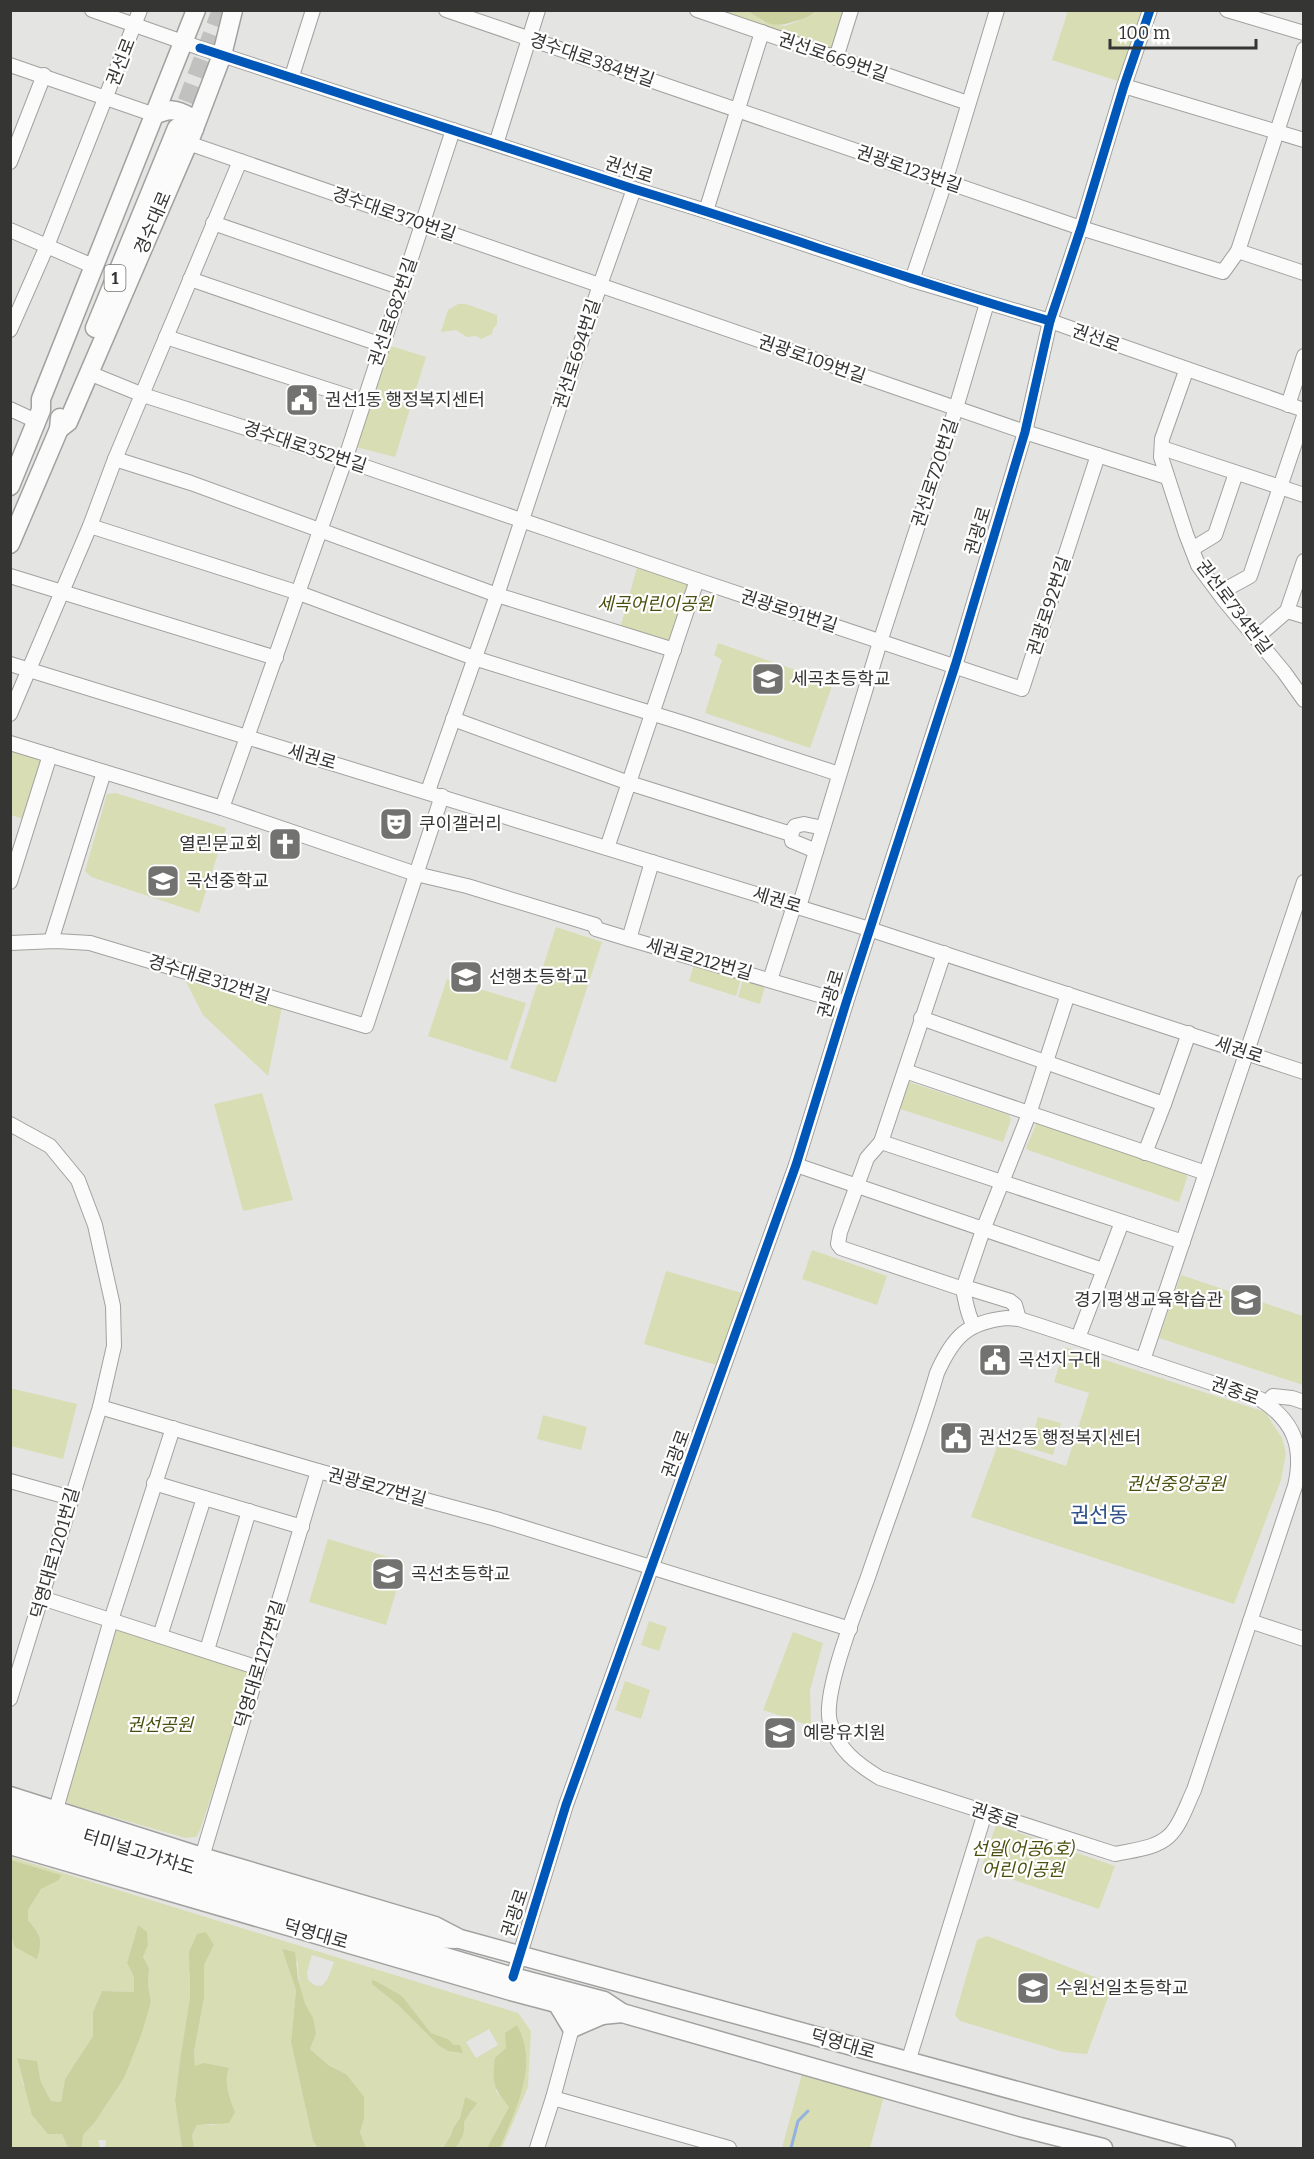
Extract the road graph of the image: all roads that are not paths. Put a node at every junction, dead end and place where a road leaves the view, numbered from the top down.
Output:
1 (92, 10) edge
2 (140, 10) edge
3 (196, 10) edge
4 (233, 10) edge
5 (313, 10) edge
6 (446, 10) edge
7 (538, 10) edge
8 (697, 10) edge
9 (851, 10) edge
10 (997, 10) edge
11 (1150, 10) edge
12 (1227, 10) edge
13 (135, 25) junction
14 (762, 32) junction
15 (1304, 33) edge
16 (529, 38) junction
17 (184, 42) junction
18 (1304, 49) edge
19 (222, 55) junction
20 (836, 58) junction
21 (10, 65) edge
22 (44, 75) junction
23 (292, 76) junction
24 (1124, 86) junction
25 (106, 99) junction
26 (968, 103) junction
27 (737, 109) junction
28 (176, 128) junction
29 (453, 130) junction
30 (1277, 131) junction
31 (1304, 140) edge
32 (496, 144) junction
33 (240, 161) junction
34 (10, 162) edge
35 (945, 182) junction
36 (634, 189) junction
37 (706, 211) junction
38 (213, 223) junction
39 (423, 224) junction
40 (1081, 228) junction
41 (10, 230) edge
42 (47, 246) junction
43 (1238, 251) junction
44 (95, 267) junction
45 (1304, 273) edge
46 (190, 279) junction
47 (912, 280) junction
48 (600, 285) junction
49 (402, 288) junction
50 (987, 303) junction
51 (1050, 321) junction
52 (10, 330) edge
53 (166, 337) junction
54 (382, 345) junction
55 (1304, 356) edge
56 (1186, 371) junction
57 (89, 373) junction
58 (143, 395) junction
59 (363, 401) junction
60 (1288, 405) junction
61 (956, 408) junction
62 (10, 409) edge
63 (1304, 410) edge
64 (39, 416) junction
65 (1304, 416) edge
66 (59, 429) junction
67 (1025, 432) junction
68 (1162, 448) junction
69 (1098, 455) junction
70 (115, 459) junction
71 (345, 460) junction
72 (1236, 473) junction
73 (1167, 477) junction
74 (10, 486) edge
75 (1280, 488) junction
76 (1304, 495) edge
77 (522, 521) junction
78 (90, 526) junction
79 (319, 529) junction
80 (10, 544) edge
81 (1192, 549) junction
82 (1304, 561) edge
83 (10, 576) edge
84 (697, 580) junction
85 (63, 592) junction
86 (299, 593) junction
87 (1219, 593) junction
88 (497, 595) junction
89 (1287, 611) junction
90 (1304, 616) edge
91 (1256, 638) junction
92 (880, 642) junction
93 (674, 650) junction
94 (276, 658) junction
95 (474, 658) junction
96 (10, 664) edge
97 (955, 666) junction
98 (30, 670) junction
99 (1299, 687) edge
100 (1304, 700) edge
101 (10, 714) edge
102 (654, 714) junction
103 (453, 719) junction
104 (247, 738) junction
105 (10, 743) edge
106 (50, 755) junction
107 (104, 772) junction
108 (839, 774) junction
109 (629, 783) junction
110 (428, 792) junction
111 (442, 796) junction
112 (222, 808) junction
113 (824, 828) junction
114 (791, 834) junction
115 (607, 848) junction
116 (816, 851) junction
117 (652, 862) junction
118 (416, 874) junction
119 (10, 882) edge
120 (1304, 882) edge
121 (797, 907) junction
122 (869, 929) junction
123 (629, 939) junction
124 (51, 941) junction
125 (10, 943) edge
126 (944, 953) junction
127 (770, 980) junction
128 (1068, 994) junction
129 (846, 1003) junction
130 (921, 1018) junction
131 (1189, 1033) junction
132 (1247, 1052) junction
133 (1046, 1062) junction
134 (905, 1071) junction
135 (1304, 1072) edge
136 (1164, 1104) junction
137 (1029, 1114) junction
138 (10, 1124) edge
139 (881, 1142) junction
140 (1145, 1153) junction
141 (796, 1166) junction
142 (1206, 1173) junction
143 (1002, 1180) junction
144 (857, 1187) junction
145 (1122, 1222) junction
146 (983, 1230) junction
147 (1183, 1242) junction
148 (1103, 1270) junction
149 (963, 1289) junction
150 (1019, 1319) junction
151 (974, 1326) junction
152 (1078, 1338) junction
153 (1143, 1360) junction
154 (1304, 1402) edge
155 (1266, 1403) junction
156 (100, 1407) junction
157 (173, 1428) junction
158 (1301, 1463) edge
159 (318, 1471) junction
160 (10, 1481) edge
161 (154, 1483) junction
162 (71, 1498) junction
163 (204, 1498) junction
164 (249, 1511) junction
165 (302, 1527) junction
166 (653, 1566) junction
167 (42, 1598) junction
168 (111, 1620) junction
169 (1250, 1621) junction
170 (850, 1629) junction
171 (160, 1635) junction
172 (1304, 1639) edge
173 (207, 1650) junction
174 (259, 1668) junction
175 (10, 1699) edge
176 (10, 1796) edge
177 (56, 1809) junction
178 (10, 1813) edge
179 (985, 1813) junction
180 (10, 1828) edge
181 (10, 1845) edge
182 (202, 1857) junction
183 (265, 1897) junction
184 (460, 1939) junction
185 (519, 1954) junction
186 (513, 1977) junction
187 (557, 2003) junction
188 (622, 2013) junction
189 (602, 2015) junction
190 (572, 2028) junction
191 (908, 2062) junction
192 (553, 2098) junction
193 (537, 2148) edge
194 (729, 2148) edge
195 (1103, 2148) edge
196 (1226, 2148) edge

1 - 13 street, 권선로
2 - 13 street, 권선로
3 - 17 main road, 경수대로
4 - 19 main road, 경수대로
5 - 23 street
6 - 16 street, 경수대로384번길
7 - 16 street
8 - 14 street, 권선로669번길
9 - 20 street
10 - 26 street
11 - 24 street, 권광로
12 - 15 street
13 - 17 street, 권선로
13 - 25 street, 권선로
14 - 20 street, 권선로669번길
14 - 27 street
16 - 27 street, 경수대로384번길
16 - 32 street
17 - 19 street, 권선로
17 - 28 main road, 경수대로
18 - 30 street
19 - 23 street, 권선로
19 - 28 main road, 경수대로
20 - 26 street, 권선로669번길
21 - 22 street, 경수대로370번길
22 - 25 street, 경수대로370번길
22 - 34 street
23 - 29 street, 권선로
24 - 30 street
24 - 40 street, 권광로
25 - 28 street, 경수대로370번길
25 - 42 street, 권선로
26 - 35 street
27 - 35 street, 권광로123번길
27 - 37 street
28 - 33 street, 경수대로370번길
28 - 44 main road, 경수대로
28 - 57 main road, 경수대로
28 - 64 main road, 경수대로 / 1
28 - 66 main road, 경수대로 / 1
29 - 32 street, 권선로
29 - 39 street, 권선로682번길
30 - 31 street
30 - 43 street
32 - 36 street, 권선로
33 - 38 street
33 - 39 street, 경수대로370번길
35 - 40 street, 권광로123번길
35 - 47 street
36 - 37 street, 권선로
36 - 48 street, 권선로694번길
37 - 47 street, 권선로
38 - 46 street
38 - 49 street
39 - 48 street, 경수대로370번길
39 - 49 street, 권선로682번길
40 - 43 street, 권광로123번길
40 - 51 street, 권광로
41 - 42 street
42 - 44 street
42 - 52 street, 권선로
43 - 45 street
44 - 64 main road, 경수대로
46 - 53 street
46 - 54 street
47 - 50 street, 권선로
48 - 61 street, 권광로109번길
48 - 77 street, 권선로694번길
49 - 54 street, 권선로682번길
50 - 51 street, 권선로
50 - 61 street, 권선로720번길
51 - 56 street, 권선로
51 - 67 street, 권광로
53 - 58 street
53 - 59 street
54 - 59 street, 권선로682번길
55 - 60 street
56 - 60 street, 권선로
56 - 68 street, 권선로734번길
57 - 58 street, 경수대로352번길
57 - 66 main road, 경수대로
58 - 70 street
58 - 71 street, 경수대로352번길
59 - 71 street, 권선로682번길
60 - 63 street, 권선로
61 - 67 street, 권광로109번길
61 - 92 street, 권선로720번길
62 - 64 street
64 - 74 main road, 경수대로 / 1
65 - 75 street
66 - 80 main road, 경수대로 / 1
67 - 69 street, 권광로109번길
67 - 97 street, 권광로
68 - 72 street
68 - 73 street, 권선로734번길
69 - 73 street, 권광로109번길
69 - 97 street, 권광로92번길
70 - 78 street
70 - 79 street
71 - 77 street, 경수대로352번길
71 - 79 street, 권선로682번길
72 - 75 street
72 - 81 street
73 - 81 street, 권선로734번길
75 - 76 street
75 - 87 street
77 - 84 street, 권광로91번길
77 - 88 street, 권선로694번길
78 - 85 street
78 - 86 street
79 - 86 street, 권선로682번길
79 - 88 street
81 - 87 street, 권선로734번길
82 - 89 street
83 - 85 street
84 - 92 street, 권광로91번길
84 - 93 street
85 - 94 street
85 - 98 street
86 - 94 street, 권선로682번길
86 - 95 street
87 - 91 street, 권선로734번길
88 - 93 street
88 - 95 street, 권선로694번길
89 - 90 street
89 - 91 street
91 - 99 street, 권선로734번길
92 - 97 street, 권광로91번길
92 - 108 street, 권선로720번길
93 - 102 street
94 - 104 street, 권선로682번길
95 - 102 street
95 - 103 street, 권선로694번길
96 - 98 street, 세권로
97 - 122 street, 권광로
98 - 101 street
98 - 104 street, 세권로
99 - 100 street, 권선로734번길
102 - 108 street
102 - 109 street
103 - 109 street
103 - 110 street, 권선로694번길
104 - 110 street, 세권로
104 - 112 street
105 - 106 street
106 - 107 street
106 - 119 street
107 - 112 street
107 - 124 street
108 - 113 street, 권선로720번길
109 - 114 street
109 - 115 street
110 - 111 street, 세권로
111 - 115 street, 세권로
111 - 118 street
112 - 118 street
113 - 114 street
113 - 116 street, 권선로720번길
114 - 116 street
115 - 117 street, 세권로
116 - 121 street, 권선로720번길
117 - 121 street, 세권로
117 - 123 street, 세권로212번길
118 - 123 street
118 - 124 street, 경수대로312번길
120 - 132 street
121 - 122 street, 세권로
121 - 127 street, 권선로720번길
122 - 126 street, 세권로
122 - 129 street, 권광로
123 - 127 street, 세권로212번길
124 - 125 street, 경수대로312번길
126 - 128 street, 세권로
126 - 130 street
127 - 129 street, 세권로212번길
128 - 131 street, 세권로
128 - 133 street
129 - 141 street, 권광로
130 - 133 street
130 - 134 street
131 - 132 street, 세권로
131 - 136 street
132 - 135 street, 세권로
132 - 142 street
133 - 136 street
133 - 137 street
134 - 137 street
134 - 139 street
136 - 140 street
137 - 140 street
137 - 143 street
138 - 156 street, 덕영대로1201번길
139 - 143 street
139 - 144 street
140 - 142 street
141 - 144 street
141 - 166 street, 권광로
142 - 147 street
143 - 145 street
143 - 146 street
144 - 146 street
144 - 149 street
145 - 147 street
145 - 148 street
146 - 148 street
146 - 149 street
147 - 153 street
148 - 152 street
149 - 150 street
149 - 151 street
150 - 151 street, 권중로
150 - 152 street, 권중로
151 - 170 street, 권중로
152 - 153 street, 권중로
153 - 155 street, 권중로
154 - 155 street
155 - 158 street, 권중로
156 - 157 street, 권광로27번길
156 - 162 street, 덕영대로1201번길
157 - 159 street, 권광로27번길
157 - 161 street
158 - 169 street, 권중로
159 - 165 street, 덕영대로1217번길
159 - 166 street, 권광로27번길
160 - 162 street
161 - 163 street
161 - 168 street
162 - 167 street, 덕영대로1201번길
163 - 164 street
163 - 171 street
164 - 165 street
164 - 173 street
165 - 174 street, 덕영대로1217번길
166 - 170 street, 권광로27번길
166 - 185 street, 권광로
167 - 168 street
167 - 175 street, 덕영대로1201번길
168 - 171 street
168 - 177 street
169 - 172 street
169 - 179 street, 권중로
170 - 179 street, 권중로
171 - 173 street
173 - 174 street
174 - 182 street, 덕영대로1217번길
176 - 177 main road, 덕영대로
177 - 182 main road, 덕영대로
178 - 183 main road, 터미널고가차도
179 - 191 street
180 - 183 main road, 터미널고가차도
181 - 187 main road, 덕영대로
182 - 184 main road, 덕영대로
183 - 184 main road, 덕영대로
183 - 186 main road, 덕영대로
184 - 185 main road, 덕영대로
185 - 186 street, 권광로
185 - 191 main road, 덕영대로
186 - 188 main road, 덕영대로
187 - 189 main road, 덕영대로
187 - 190 main road
188 - 189 main road, 덕영대로
188 - 195 main road, 덕영대로
189 - 190 main road
190 - 192 street
191 - 196 main road, 덕영대로
192 - 193 street
192 - 194 street

